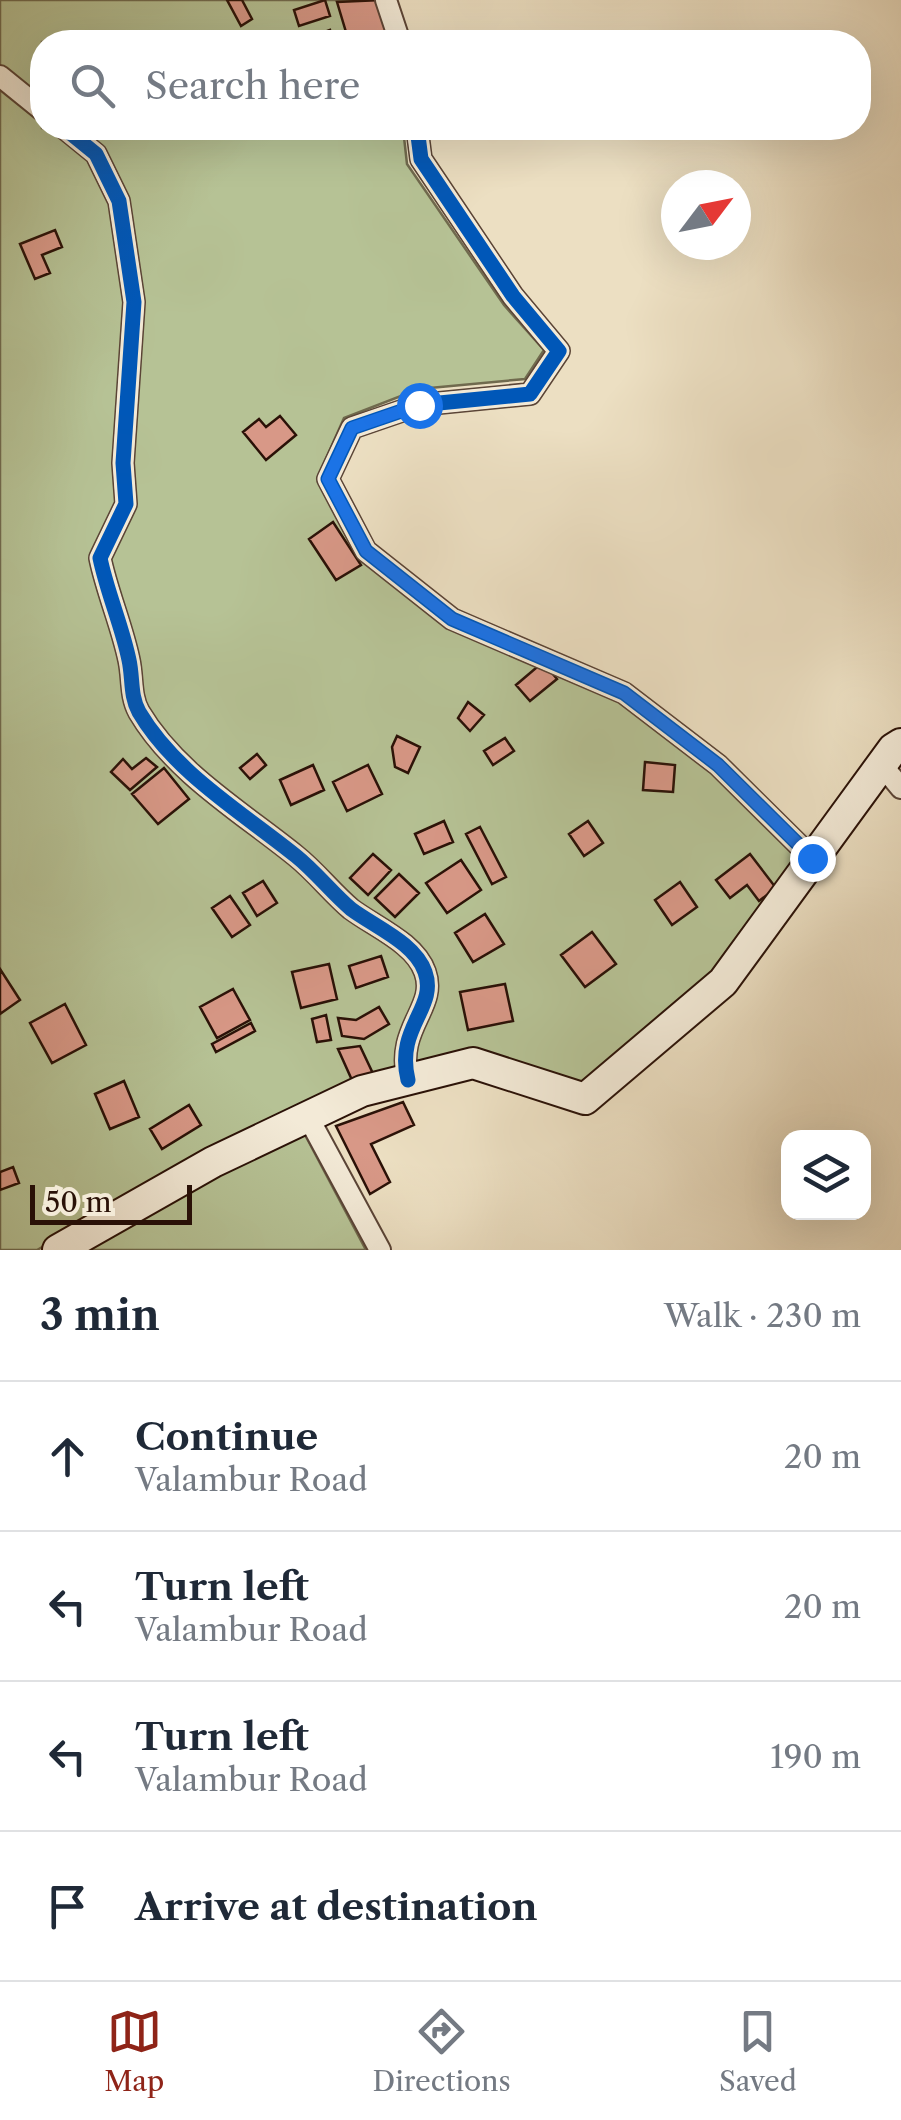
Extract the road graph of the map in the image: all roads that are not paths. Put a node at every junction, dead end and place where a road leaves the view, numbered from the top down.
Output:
1 (386, 0) edge
2 (396, 30) edge
3 (0, 76) edge
4 (30, 100) edge
5 (79, 140) edge
6 (418, 140) edge
7 (894, 766) edge
8 (812, 858) junction
9 (408, 1080) junction
10 (308, 1117) junction
11 (58, 1250) edge
12 (380, 1250) edge

1 - 2 street
3 - 4 street
5 - 9 street
6 - 8 street
7 - 8 street
8 - 9 street
9 - 10 street
10 - 11 street
10 - 12 street

